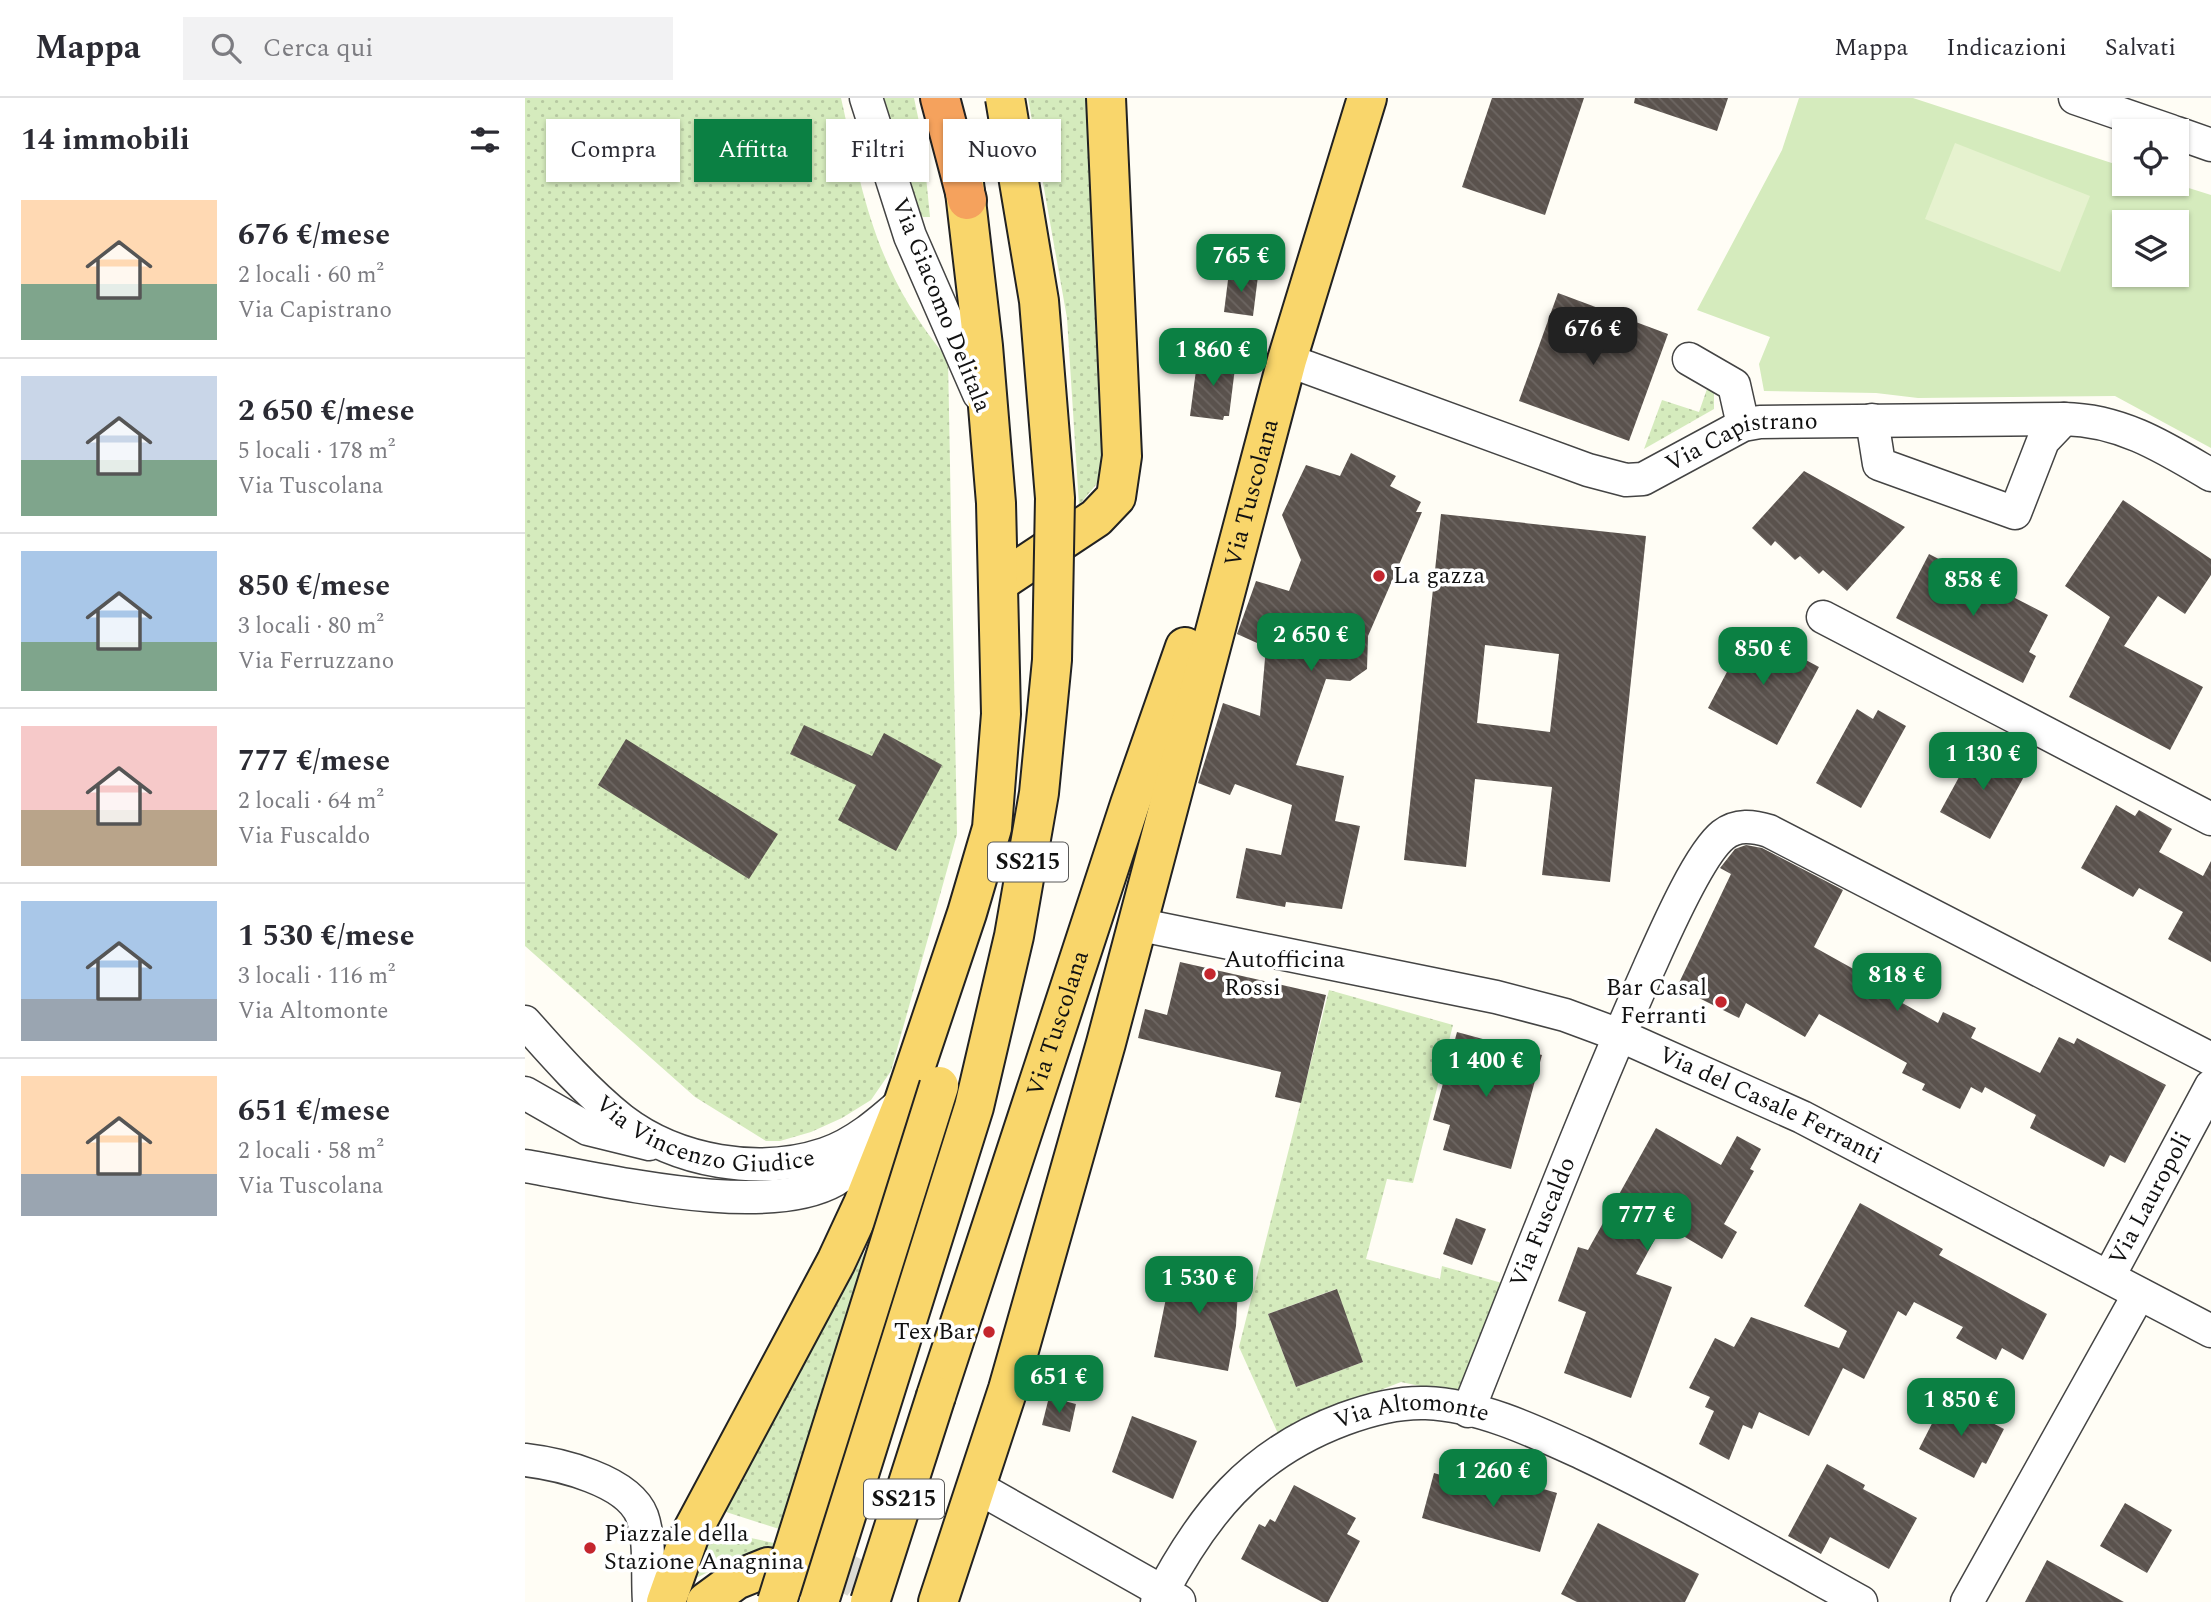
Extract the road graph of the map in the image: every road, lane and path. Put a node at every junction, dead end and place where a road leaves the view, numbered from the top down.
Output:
1 (866, 98) edge
2 (940, 98) edge
3 (950, 98) edge
4 (1005, 98) edge
5 (1106, 98) edge
6 (1367, 98) edge
7 (2075, 98) edge
8 (2136, 119) edge
9 (2189, 137) edge
10 (2211, 145) edge
11 (967, 200) junction
12 (1689, 359) dead end
13 (1287, 360) junction
14 (2064, 419) junction
15 (1872, 420) junction
16 (1743, 425) junction
17 (991, 431) junction
18 (2211, 475) edge
19 (998, 583) junction
20 (1823, 617) dead end
21 (2211, 820) edge
22 (992, 828) junction
23 (1136, 923) junction
24 (525, 1022) edge
25 (1619, 1035) junction
26 (2211, 1059) edge
27 (2211, 1086) edge
28 (525, 1093) edge
29 (904, 1101) junction
30 (671, 1148) junction
31 (525, 1166) edge
32 (2109, 1276) junction
33 (2139, 1294) junction
34 (2211, 1331) edge
35 (1468, 1410) junction
36 (525, 1460) edge
37 (977, 1487) junction
38 (772, 1584) edge
39 (1166, 1599) edge
40 (649, 1602) edge
41 (666, 1602) edge
42 (706, 1602) edge
43 (819, 1602) edge
44 (870, 1602) edge
45 (938, 1602) edge
46 (1861, 1602) edge
47 (1967, 1602) edge

1 - 17 street, Via Giacomo Delitala
2 - 11 highway
3 - 11 main road
4 - 43 main road, SS215, bridge
5 - 19 main road
6 - 13 main road, SS215
7 - 8 street
9 - 10 street
11 - 17 main road
12 - 16 street
13 - 16 street, Via Capistrano
13 - 23 main road, Via Tuscolana
13 - 44 main road, Via Tuscolana / SS215, bridge
14 - 15 street, Via Capistrano
14 - 15 street
14 - 18 street, Via Capistrano
15 - 16 street, Via Capistrano
17 - 19 main road
19 - 22 main road
20 - 21 street
22 - 29 main road
22 - 38 main road, bridge
23 - 25 street, Via del Casale Ferranti
23 - 37 main road, Via Tuscolana
24 - 30 street, Via Vincenzo Giudice
25 - 26 street, Via Fuscaldo
25 - 32 street, Via del Casale Ferranti
25 - 35 street, Via Fuscaldo
27 - 32 street, Via Lauropoli
28 - 30 street
29 - 30 street, Via Vincenzo Giudice
29 - 31 street
29 - 41 main road
32 - 33 street, Via del Casale Ferranti
33 - 34 street, Via del Casale Ferranti
33 - 47 street
35 - 39 street, Via Altomonte
35 - 46 street, Via Altomonte
36 - 40 street
37 - 39 street
37 - 45 main road, Via Tuscolana
38 - 42 main road

